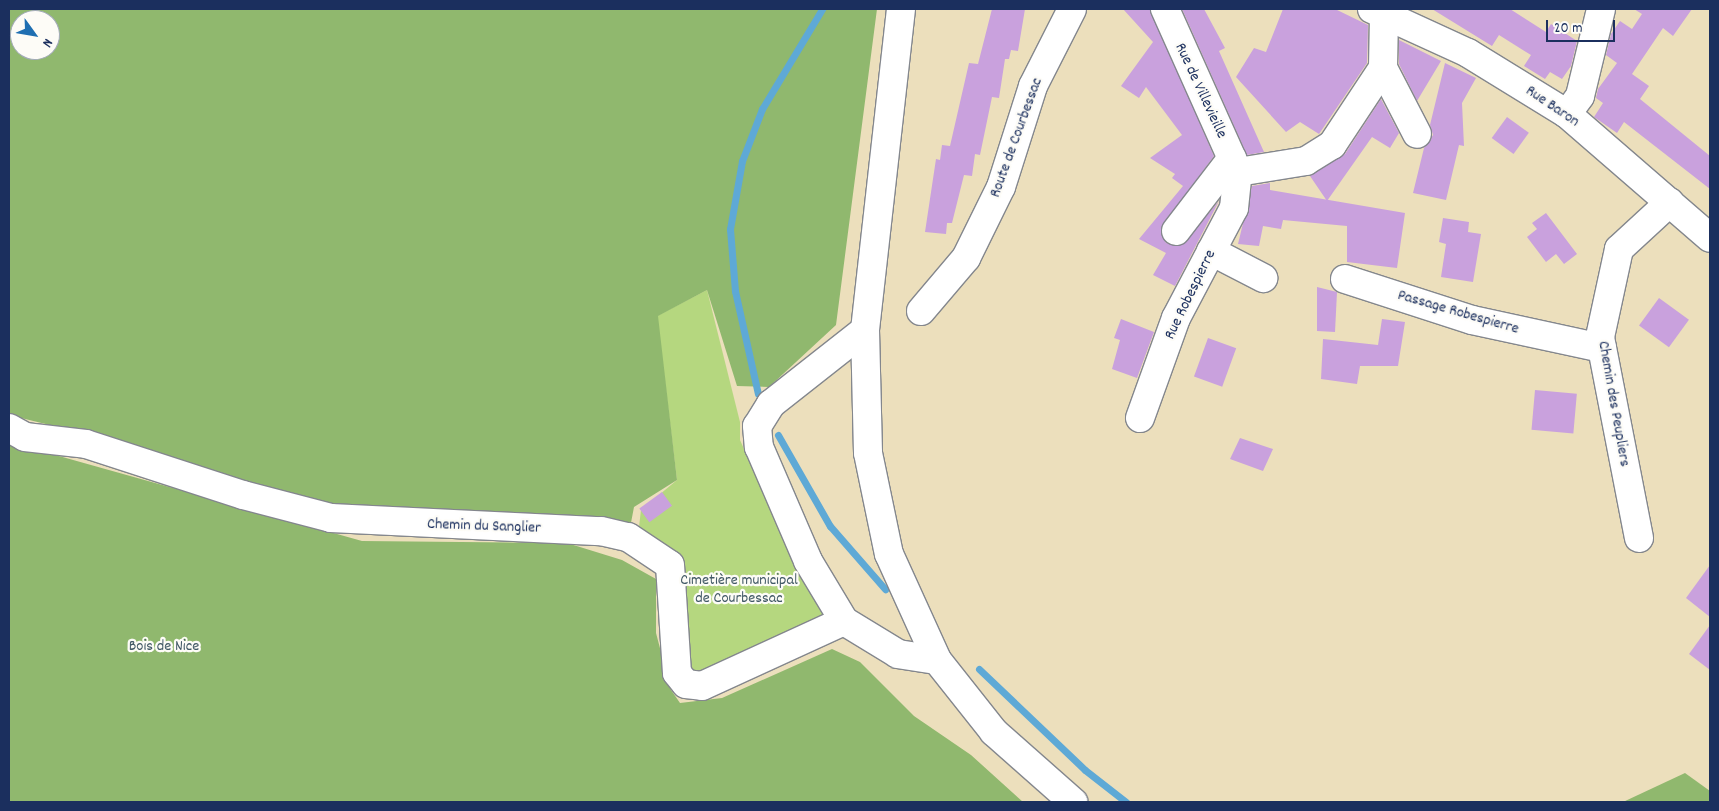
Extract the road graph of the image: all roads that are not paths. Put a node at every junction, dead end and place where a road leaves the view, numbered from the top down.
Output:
1 (916, 9) edge
2 (1072, 9) edge
3 (1165, 9) edge
4 (1601, 9) edge
5 (1381, 11) edge
6 (900, 21) edge
7 (1383, 68) junction
8 (1567, 114) junction
9 (1417, 134) dead end
10 (1235, 165) junction
11 (1670, 202) junction
12 (1176, 231) dead end
13 (1710, 238) edge
14 (1211, 251) junction
15 (1263, 278) dead end
16 (1345, 279) dead end
17 (921, 311) dead end
18 (864, 330) junction
19 (1602, 348) junction
20 (1140, 418) dead end
21 (9, 428) edge
22 (1639, 538) dead end
23 (844, 621) junction
24 (937, 660) junction
25 (1073, 802) edge

1 - 6 street
2 - 17 street, Route de Courbessac
3 - 10 street, Rue de Villevieille
4 - 8 street
5 - 7 street
5 - 8 street, Rue Baron
6 - 18 street
7 - 9 street
7 - 10 street
8 - 11 street, Rue Baron
10 - 12 street
10 - 14 street, Rue Robespierre
11 - 13 street, Rue Baron
11 - 19 street, Chemin des Peupliers
14 - 15 street
14 - 20 street, Rue Robespierre
16 - 19 street, Passage Robespierre
18 - 23 street
18 - 24 street
19 - 22 street, Chemin des Peupliers
21 - 23 street, Chemin du Sanglier
23 - 24 street
24 - 25 street

